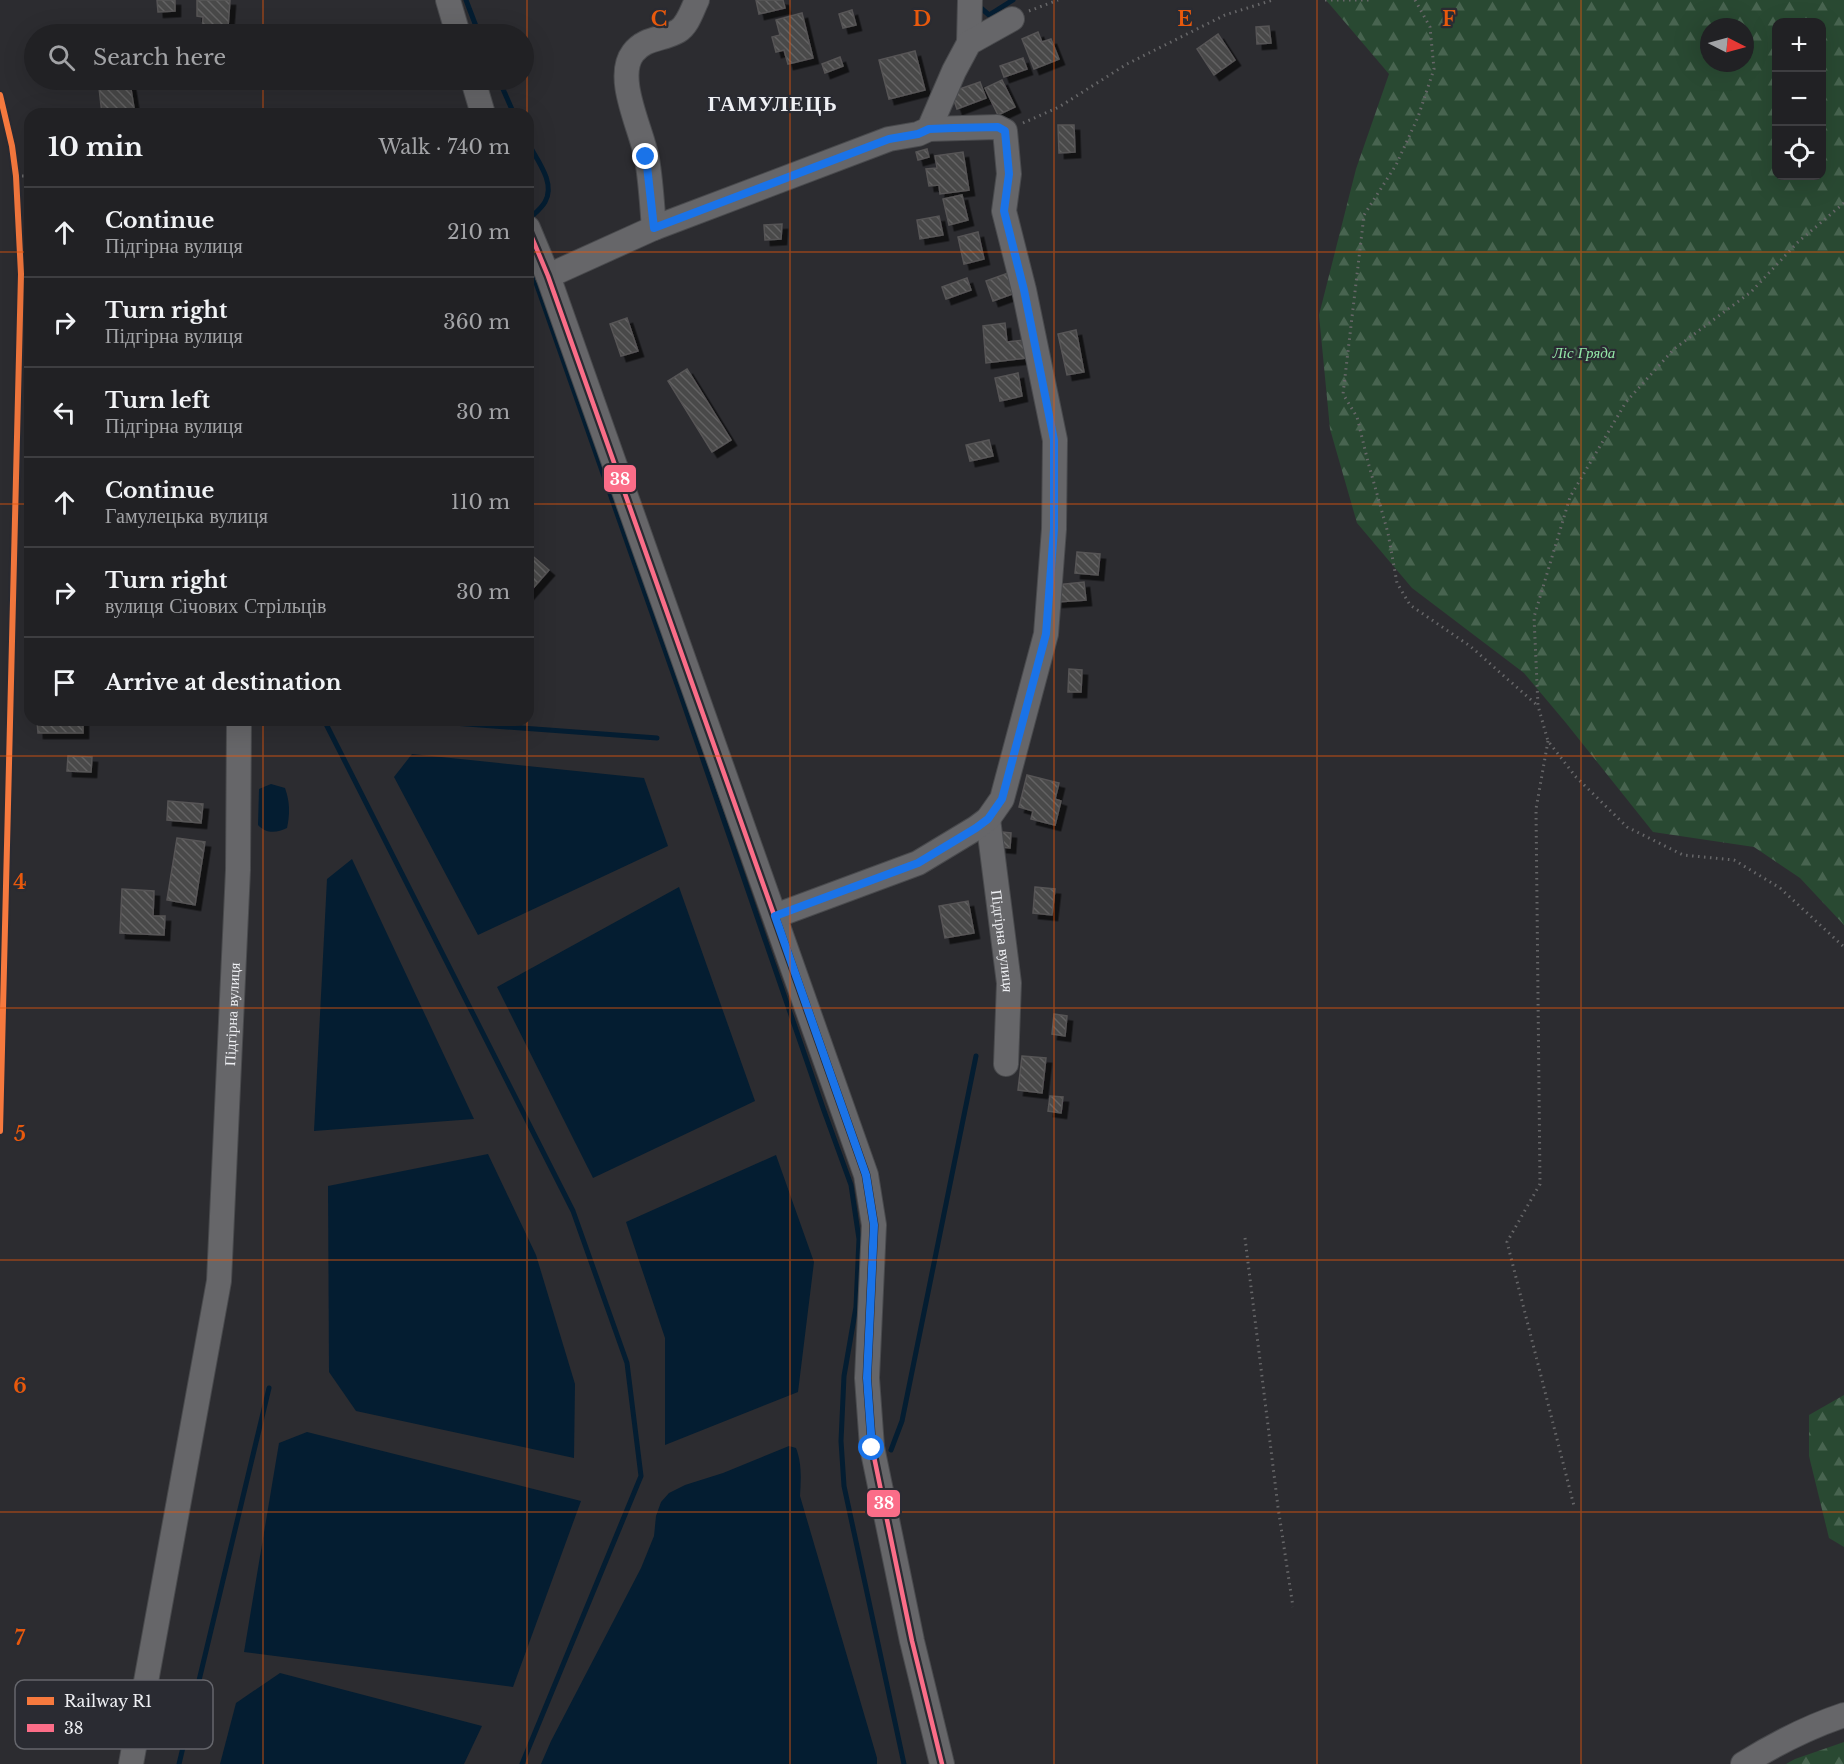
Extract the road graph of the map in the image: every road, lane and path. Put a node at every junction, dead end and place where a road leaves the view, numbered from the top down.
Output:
1 (448, 0) edge
2 (697, 0) edge
3 (1051, 0) edge
4 (1058, 0) edge
5 (1273, 0) edge
6 (1325, 0) edge
7 (1368, 0) edge
8 (1415, 0) edge
9 (971, 1) edge
10 (1012, 19) dead end
11 (456, 24) edge
12 (969, 43) junction
13 (475, 90) edge
14 (481, 108) edge
15 (929, 129) junction
16 (1005, 131) junction
17 (16, 176) dead end
18 (24, 176) edge
19 (1844, 203) edge
20 (654, 228) junction
21 (534, 241) edge
22 (548, 276) junction
23 (1538, 706) junction
24 (239, 726) edge
25 (1548, 741) junction
26 (988, 819) junction
27 (775, 916) junction
28 (1844, 947) edge
29 (1006, 1064) dead end
30 (1245, 1238) dead end
31 (1574, 1506) dead end
32 (1293, 1607) dead end
33 (146, 1680) edge
34 (1844, 1715) edge
35 (133, 1749) edge
36 (130, 1764) edge
37 (942, 1764) edge
38 (1743, 1764) edge

1 - 11 street
2 - 20 street
3 - 4 path
5 - 16 path
6 - 7 path
8 - 23 path
9 - 12 street
10 - 12 street
12 - 15 street
13 - 14 street
15 - 16 street
15 - 20 street
16 - 26 street
17 - 18 path
19 - 23 path
20 - 22 street
21 - 22 street
22 - 27 street
23 - 25 path
24 - 33 street, Підгірна вулиця
25 - 28 path
25 - 31 path
26 - 27 street
26 - 29 street, Підгірна вулиця
27 - 37 street
30 - 32 path
34 - 38 street
35 - 36 street, Підгірна вулиця

